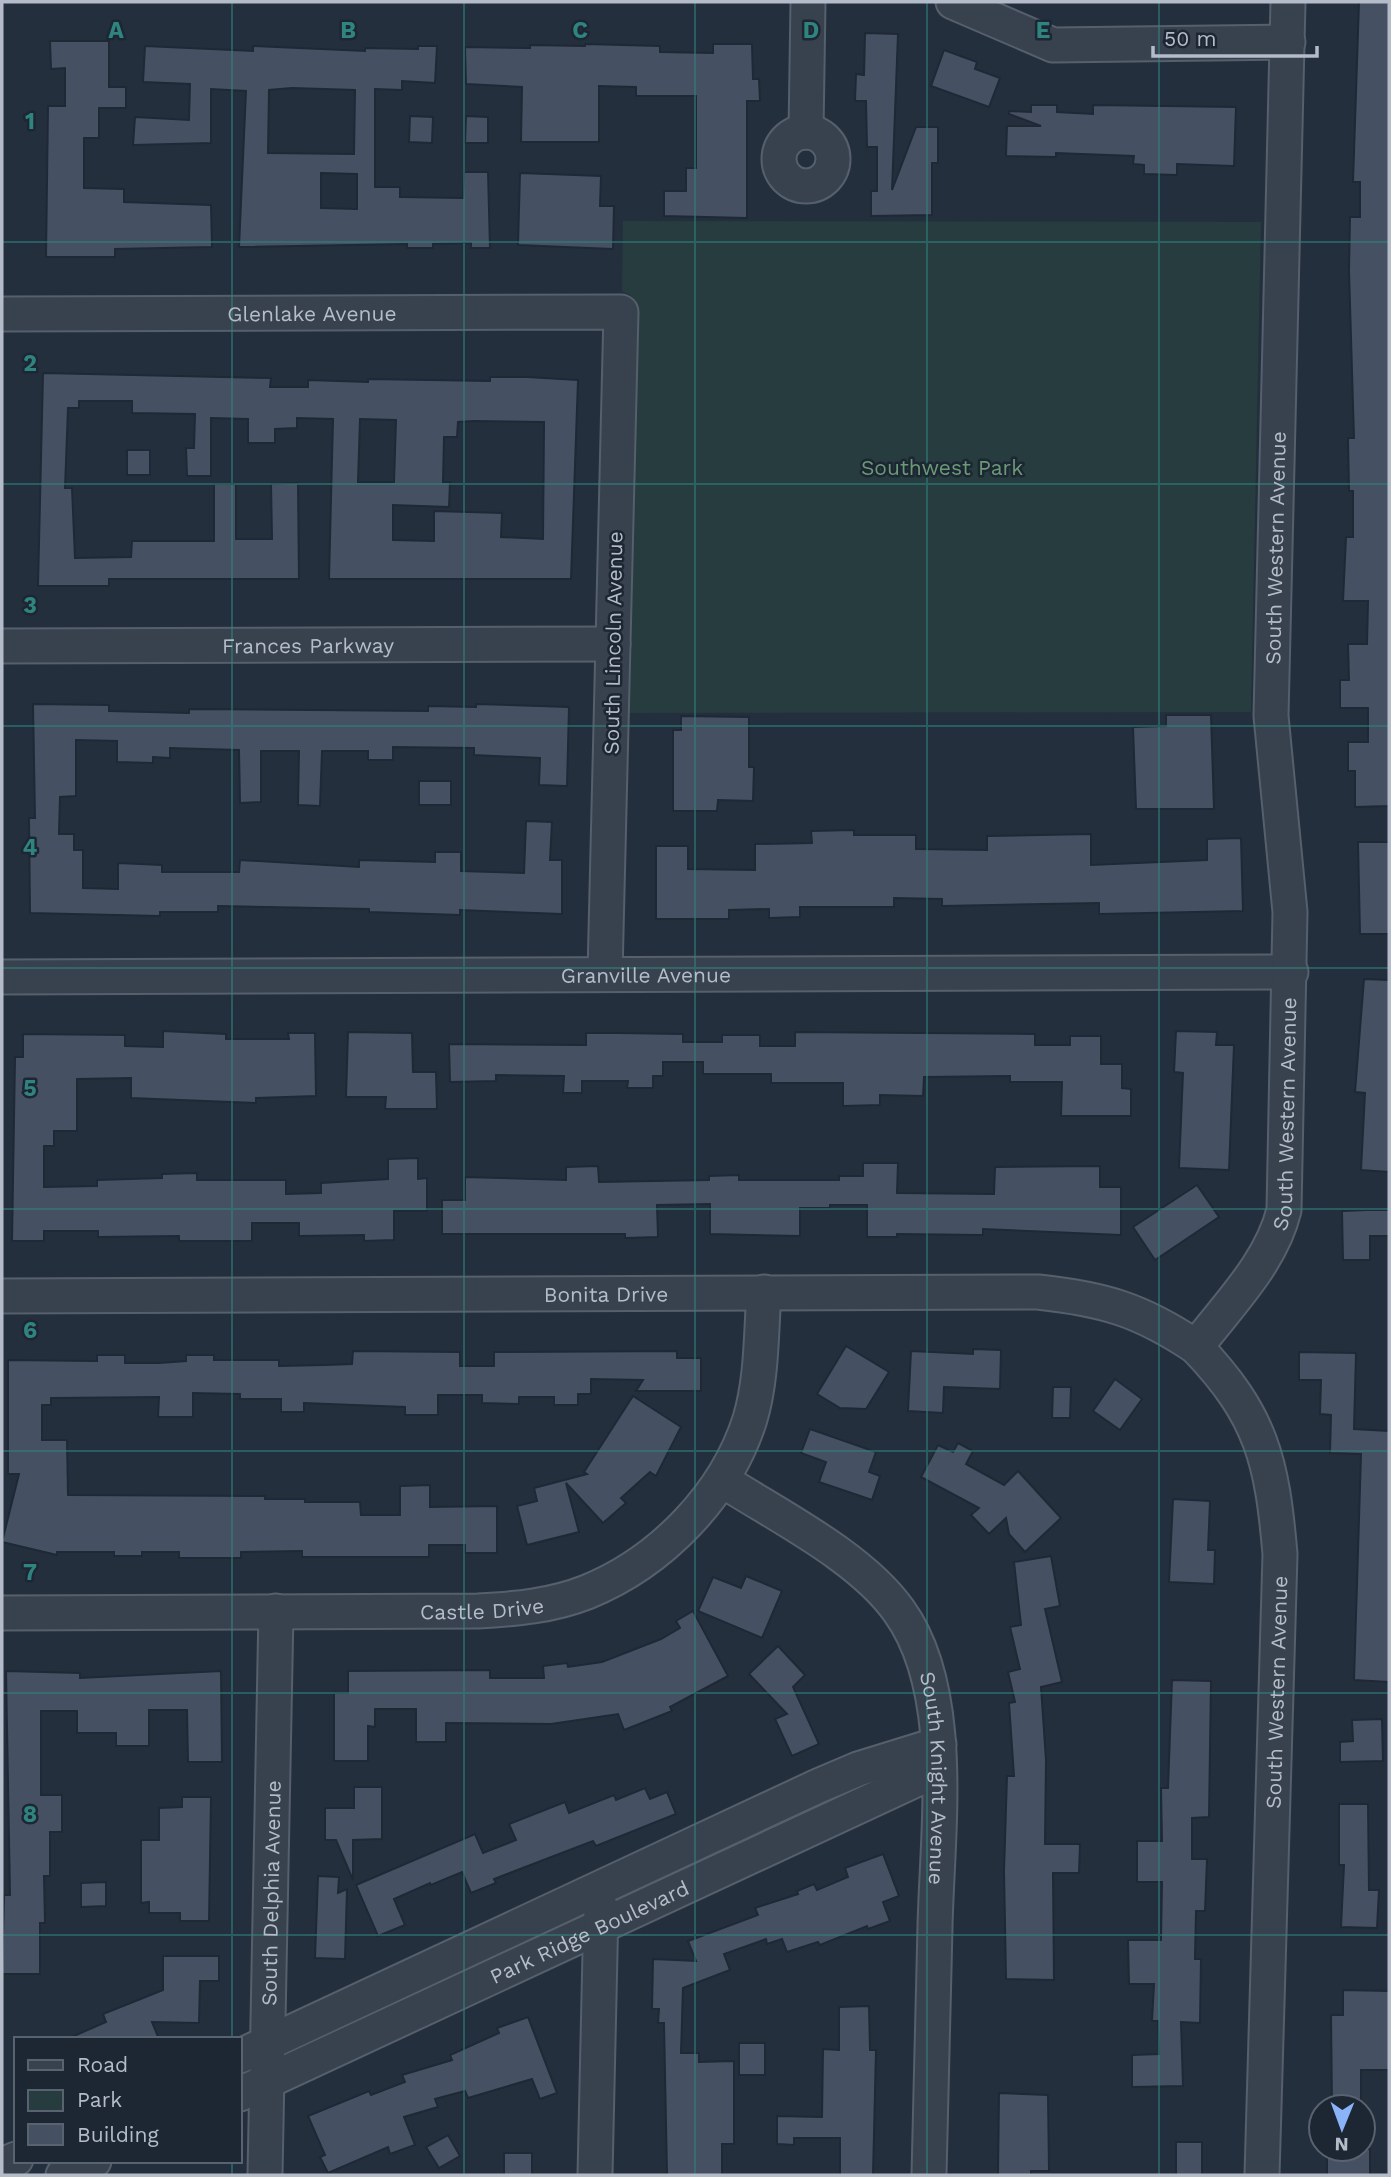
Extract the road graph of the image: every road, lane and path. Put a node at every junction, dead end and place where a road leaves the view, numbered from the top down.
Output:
1 (808, 2) edge
2 (953, 2) edge
3 (1289, 2) edge
4 (1288, 42) junction
5 (806, 132) dead end
6 (621, 312) joint
7 (2, 314) edge
8 (613, 644) junction
9 (2, 646) edge
10 (1291, 972) junction
11 (605, 975) junction
12 (2, 977) edge
13 (764, 1292) junction
14 (2, 1296) edge
15 (1196, 1347) junction
16 (722, 1480) junction
17 (276, 1611) junction
18 (2, 1613) edge
19 (939, 1757) junction
20 (600, 1886) junction
21 (601, 1927) junction
22 (254, 2049) edge
23 (253, 2088) edge
24 (90, 2163) edge
25 (63, 2175) edge
26 (265, 2175) edge
27 (595, 2175) edge
28 (929, 2175) edge
29 (1262, 2175) edge

1 - 5 street
2 - 4 street
3 - 4 street, South Western Avenue
4 - 10 street, South Western Avenue
6 - 7 street, Glenlake Avenue
6 - 8 street, South Lincoln Avenue
8 - 9 street, Frances Parkway
8 - 11 street, South Lincoln Avenue
10 - 11 street, Granville Avenue
10 - 15 street, South Western Avenue
11 - 12 street, Granville Avenue
13 - 14 street, Bonita Drive
13 - 15 street, Bonita Drive
13 - 16 street, Castle Drive
15 - 29 street, South Western Avenue
16 - 17 street, Castle Drive
16 - 19 street, South Knight Avenue
17 - 18 street, Castle Drive
17 - 22 street, South Delphia Avenue
19 - 20 street, Park Ridge Boulevard
19 - 21 street, Park Ridge Boulevard
19 - 28 street, South Knight Avenue
20 - 21 street
20 - 22 street, Park Ridge Boulevard
21 - 23 street, Park Ridge Boulevard
21 - 27 street
22 - 23 street, South Delphia Avenue
23 - 26 street, South Delphia Avenue
24 - 25 street

